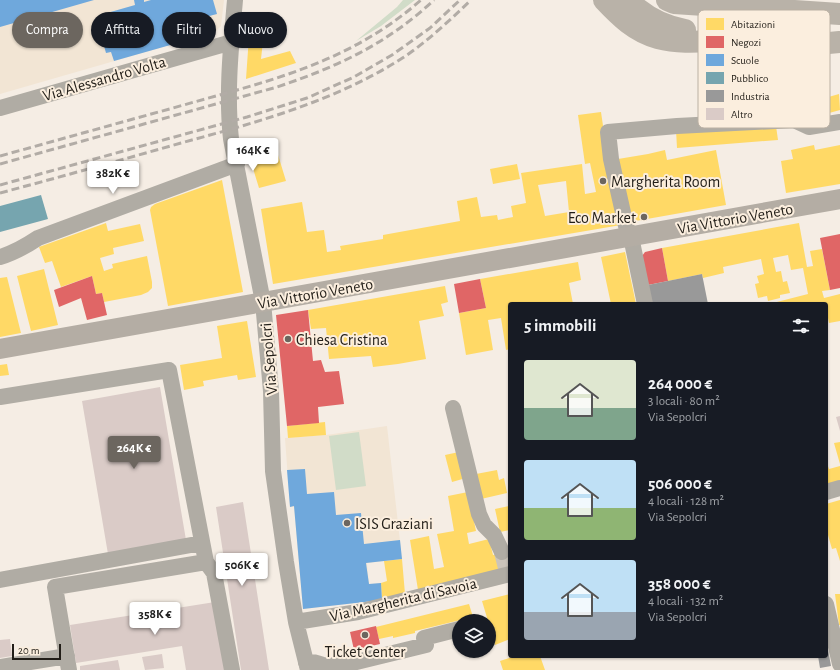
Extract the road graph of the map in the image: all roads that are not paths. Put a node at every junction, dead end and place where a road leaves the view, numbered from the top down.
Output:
1 (235, 0) edge
2 (604, 0) edge
3 (628, 0) edge
4 (667, 0) edge
5 (703, 2) edge
6 (794, 10) edge
7 (234, 12) edge
8 (830, 13) edge
9 (840, 14) edge
10 (698, 33) edge
11 (698, 42) edge
12 (830, 42) edge
13 (840, 42) edge
14 (224, 44) edge
15 (232, 48) edge
16 (830, 51) edge
17 (840, 53) edge
18 (0, 108) edge
19 (840, 122) edge
20 (830, 124) edge
21 (698, 125) edge
22 (237, 164) junction
23 (840, 199) edge
24 (631, 237) junction
25 (0, 256) edge
26 (263, 302) junction
27 (645, 302) edge
28 (0, 349) edge
29 (0, 397) edge
30 (453, 408) dead end
31 (840, 488) edge
32 (828, 491) edge
33 (202, 543) junction
34 (502, 552) tunnel mouth
35 (206, 562) junction
36 (508, 573) edge
37 (0, 580) edge
38 (828, 613) edge
39 (296, 622) junction
40 (452, 630) edge
41 (68, 663) edge
42 (840, 664) edge
43 (307, 666) edge
44 (0, 667) edge
45 (232, 670) edge

1 - 7 street, Via Sepolcri
2 - 11 highway
3 - 10 highway
4 - 5 highway
5 - 6 highway
8 - 9 highway
12 - 13 highway
14 - 18 street, Via Alessandro Volta
15 - 22 street, Via Sepolcri
16 - 17 highway
19 - 20 street
21 - 24 street
22 - 25 street
22 - 26 street, Via Sepolcri
23 - 24 main road, Via Vittorio Veneto
24 - 26 main road, Via Vittorio Veneto
24 - 27 street
26 - 28 main road, Via Vittorio Veneto
26 - 39 street, Via Sepolcri
29 - 33 street
30 - 34 street
31 - 32 street
33 - 35 street
33 - 37 street
35 - 41 street
35 - 45 street
36 - 39 street, Via Margherita di Savoia
38 - 42 street
39 - 43 street, Via Sepolcri
40 - 43 street
41 - 44 street

